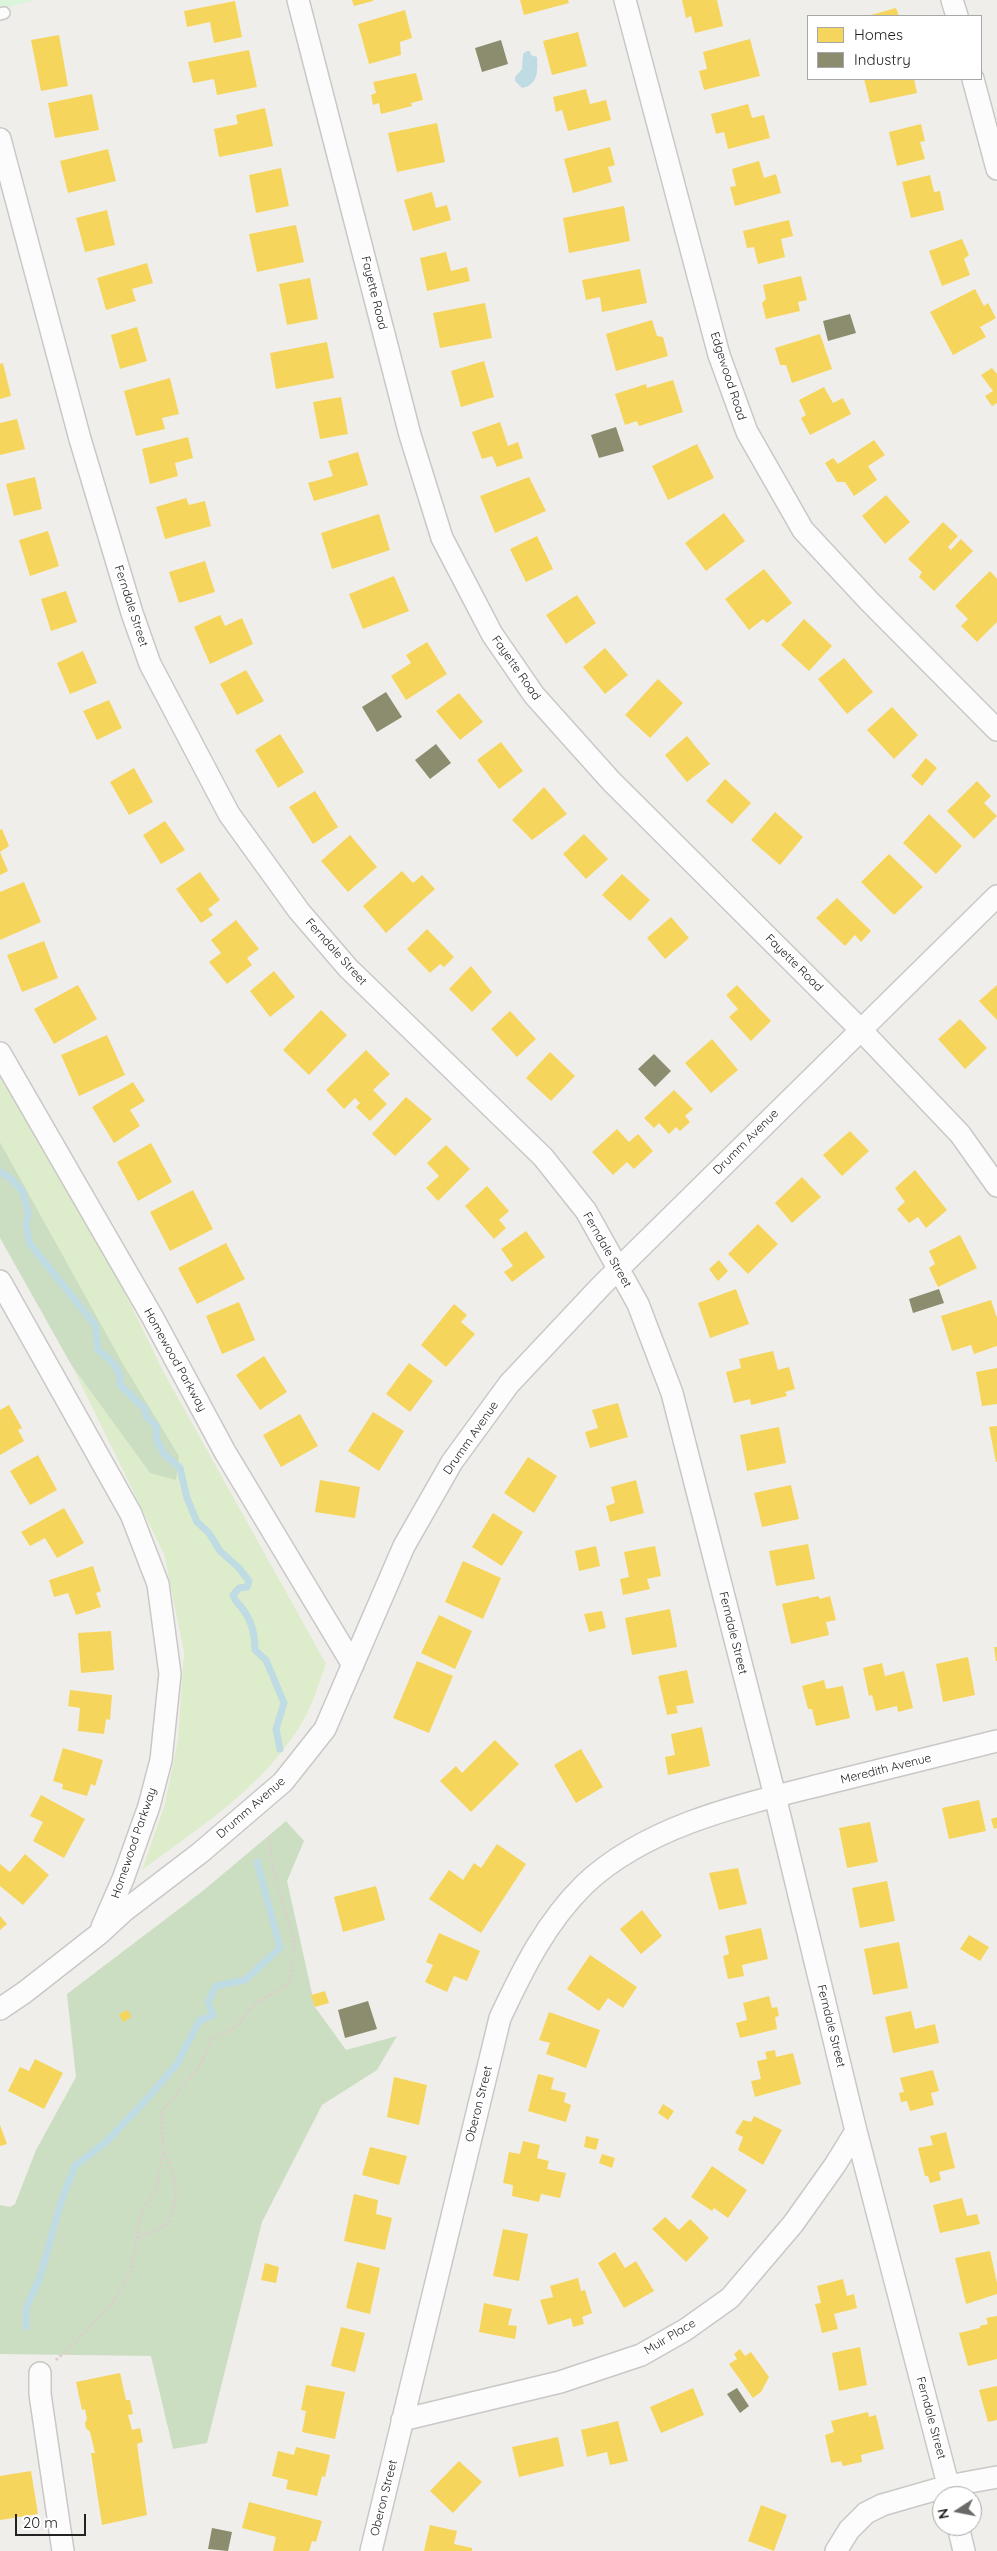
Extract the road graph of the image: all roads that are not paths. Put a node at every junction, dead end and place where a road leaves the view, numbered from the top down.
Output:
1 (298, 0) edge
2 (625, 0) edge
3 (952, 0) edge
4 (957, 15) edge
5 (973, 80) edge
6 (0, 139) edge
7 (997, 169) edge
8 (997, 730) edge
9 (997, 896) edge
10 (860, 1029) junction
11 (0, 1053) edge
12 (997, 1186) edge
13 (619, 1268) junction
14 (0, 1281) edge
15 (353, 1665) junction
16 (997, 1741) edge
17 (775, 1796) junction
18 (99, 1934) junction
19 (0, 2009) edge
20 (856, 2131) junction
21 (40, 2374) road end
22 (402, 2420) junction
23 (997, 2477) edge
24 (949, 2486) edge
25 (967, 2486) edge
26 (932, 2495) edge
27 (960, 2536) edge
28 (62, 2551) edge
29 (371, 2551) edge
30 (836, 2551) edge
31 (964, 2551) edge

1 - 10 street, Fayette Road
2 - 8 street, Edgewood Road
3 - 4 street
5 - 7 street
6 - 13 street, Ferndale Street
9 - 10 street, Drumm Avenue
10 - 12 street, Fayette Road
10 - 13 street, Drumm Avenue
11 - 15 street, Homewood Parkway
13 - 15 street, Drumm Avenue
13 - 17 street, Ferndale Street
14 - 18 street, Homewood Parkway
15 - 18 street, Drumm Avenue
16 - 17 street, Meredith Avenue
17 - 20 street, Ferndale Street
17 - 22 street, Oberon Street
18 - 19 street, Drumm Avenue
20 - 22 street, Muir Place
20 - 24 street, Ferndale Street
21 - 28 street
22 - 29 street, Oberon Street
23 - 25 street
26 - 30 street
27 - 31 street

